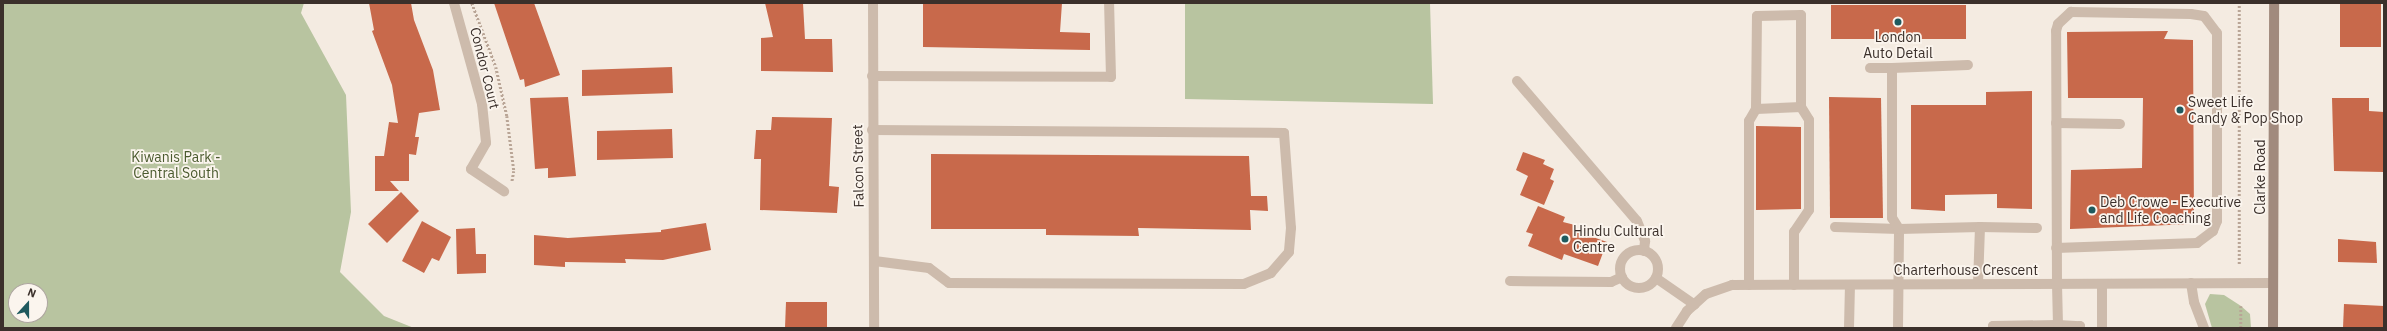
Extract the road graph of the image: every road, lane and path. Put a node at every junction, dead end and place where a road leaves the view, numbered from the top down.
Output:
1 (454, 3) edge
2 (472, 3) edge
3 (873, 3) edge
4 (1109, 3) edge
5 (2239, 3) edge
6 (2274, 3) edge
7 (1968, 65) dead end
8 (1870, 68) dead end
9 (1892, 68) junction
10 (872, 76) junction
11 (1517, 81) dead end
12 (1801, 107) junction
13 (1756, 109) junction
14 (2056, 123) junction
15 (2120, 124) dead end
16 (872, 130) junction
17 (507, 189) joint
18 (1835, 227) dead end
19 (1980, 227) junction
20 (2037, 228) dead end
21 (1899, 229) junction
22 (2056, 248) junction
23 (1644, 251) junction
24 (874, 261) junction
25 (2239, 264) dead end
26 (1622, 277) junction
27 (1656, 278) junction
28 (1510, 281) dead end
29 (2192, 283) junction
30 (2273, 283) junction
31 (1899, 284) junction
32 (1978, 284) junction
33 (2056, 284) junction
34 (2102, 284) junction
35 (1749, 285) junction
36 (1794, 285) junction
37 (1850, 285) junction
38 (1694, 305) junction
39 (2241, 306) dead end
40 (2058, 325) junction
41 (874, 328) edge
42 (1676, 328) edge
43 (1849, 328) edge
44 (1898, 328) edge
45 (1993, 328) edge
46 (2080, 328) edge
47 (2102, 328) edge
48 (2204, 328) edge
49 (2241, 328) edge
50 (2273, 328) edge

1 - 17 street, Condor Court
2 - 17 path
3 - 10 street, Falcon Street
4 - 10 street
5 - 25 path
6 - 30 main road, Clarke Road
7 - 9 street
8 - 9 street
9 - 21 street
10 - 16 street, Falcon Street
11 - 23 street
12 - 13 street
12 - 13 street
12 - 36 street
13 - 35 street
14 - 15 street
14 - 22 street
14 - 22 street
16 - 24 street, Falcon Street
16 - 24 street
18 - 21 street
19 - 20 street
19 - 21 street
19 - 32 street
21 - 31 street
22 - 33 street
23 - 26 street
23 - 27 street
24 - 41 street, Falcon Street
26 - 27 street
26 - 28 street
27 - 38 street
29 - 30 street, Charterhouse Crescent
29 - 34 street, Charterhouse Crescent
29 - 48 street
30 - 50 main road, Clarke Road
31 - 32 street, Charterhouse Crescent
31 - 37 street, Charterhouse Crescent
31 - 44 street
32 - 33 street, Charterhouse Crescent
33 - 34 street, Charterhouse Crescent
33 - 40 street
34 - 47 street
35 - 36 street, Charterhouse Crescent
35 - 38 street, Charterhouse Crescent
36 - 37 street, Charterhouse Crescent
37 - 43 street
38 - 42 street, Charterhouse Crescent
39 - 49 path
40 - 45 street
40 - 46 street

